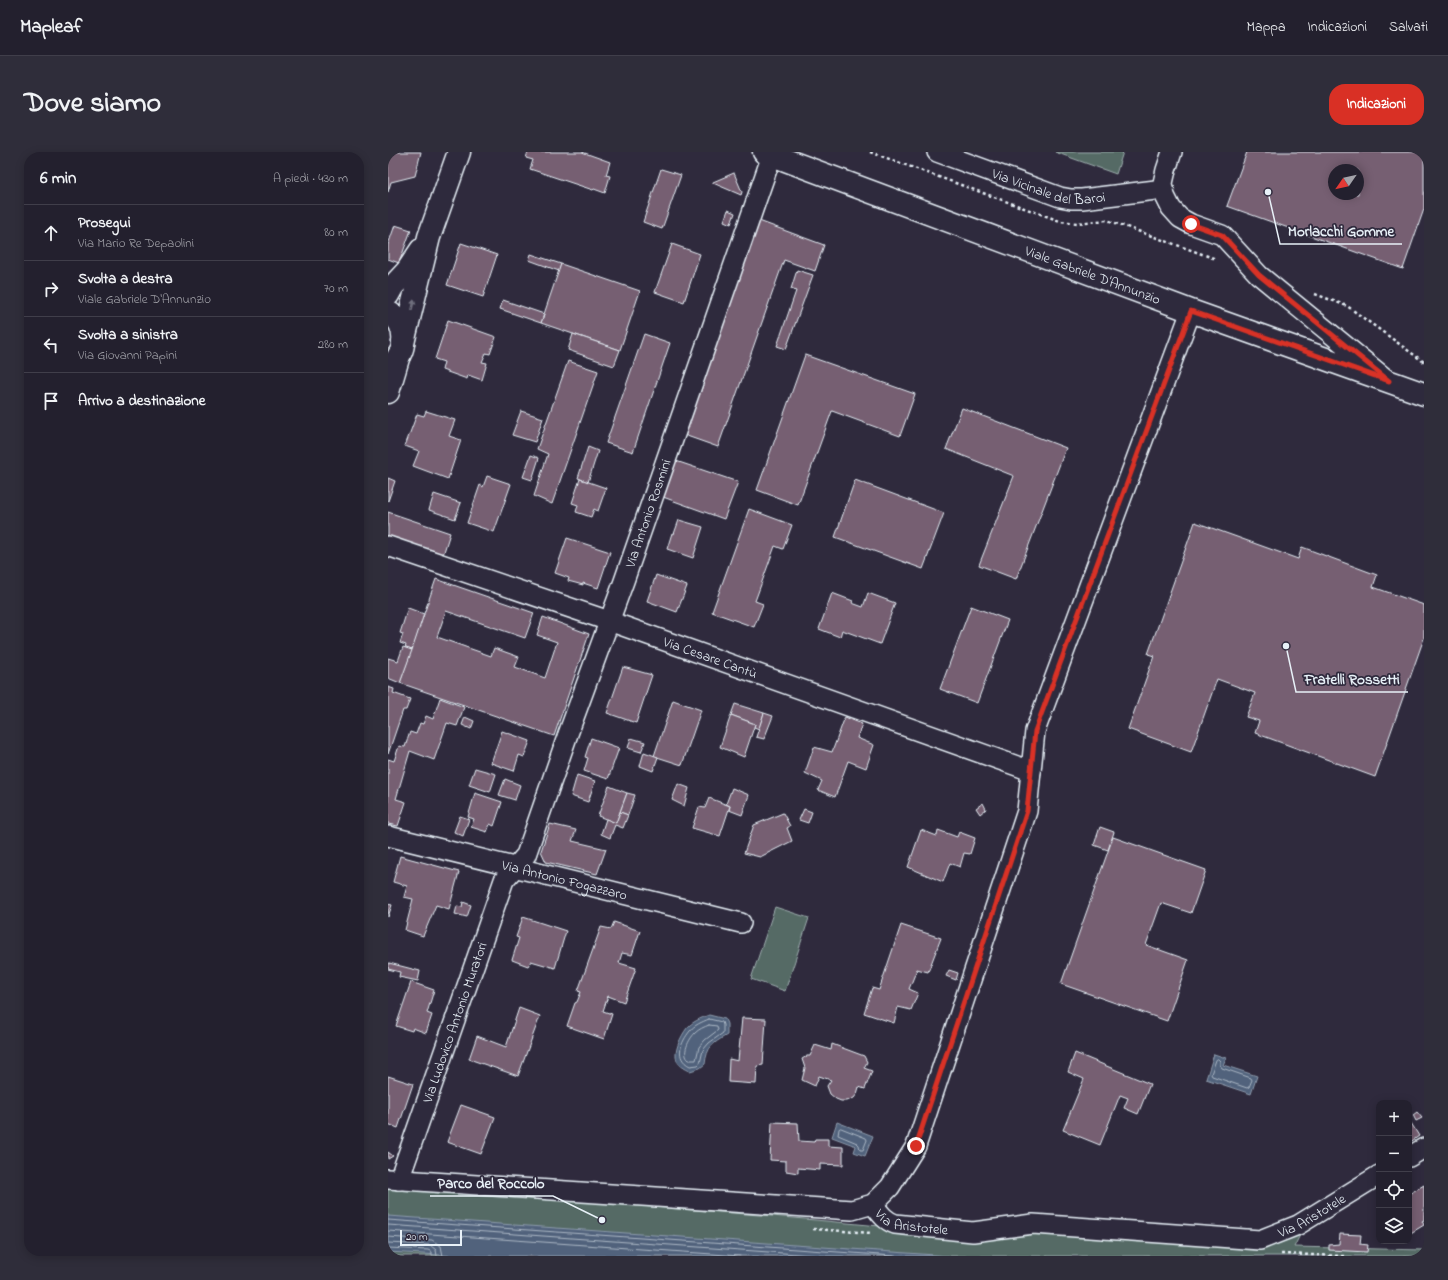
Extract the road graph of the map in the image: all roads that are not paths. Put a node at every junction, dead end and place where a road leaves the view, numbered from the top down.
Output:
1 (459, 152) edge
2 (937, 152) edge
3 (1172, 152) edge
4 (768, 154) edge
5 (1164, 189) junction
6 (429, 237) junction
7 (388, 295) edge
8 (1191, 311) junction
9 (388, 312) edge
10 (397, 355) edge
11 (1389, 381) junction
12 (388, 392) edge
13 (1424, 394) edge
14 (388, 546) edge
15 (609, 621) junction
16 (1031, 771) junction
17 (388, 836) edge
18 (515, 868) junction
19 (741, 923) dead end
20 (1424, 1148) edge
21 (1412, 1155) edge
22 (1376, 1177) edge
23 (394, 1179) edge
24 (873, 1204) junction

1 - 6 main road
2 - 5 street, Via Vicinale del Baroi
3 - 5 street
4 - 8 main road, Viale Gabriele D'Annunzio
4 - 15 street, Via Antonio Rosmini
5 - 11 street
6 - 7 main road
10 -> 6 main road
8 - 11 main road, Viale Gabriele D'Annunzio
8 - 16 street
9 - 10 main road
10 - 12 main road
11 - 13 main road, Viale Gabriele D'Annunzio
14 - 15 street, Via Cesare Cantù
15 - 16 street, Via Cesare Cantù
15 - 18 street, Via Antonio Rosmini
16 - 24 street
17 - 18 street, Via Antonio Fogazzaro
18 - 19 street, Via Antonio Fogazzaro
18 - 23 street, Via Ludovico Antonio Muratori
20 - 21 street
22 - 24 street, Via Aristotele
23 - 24 street, Via Aristotele

